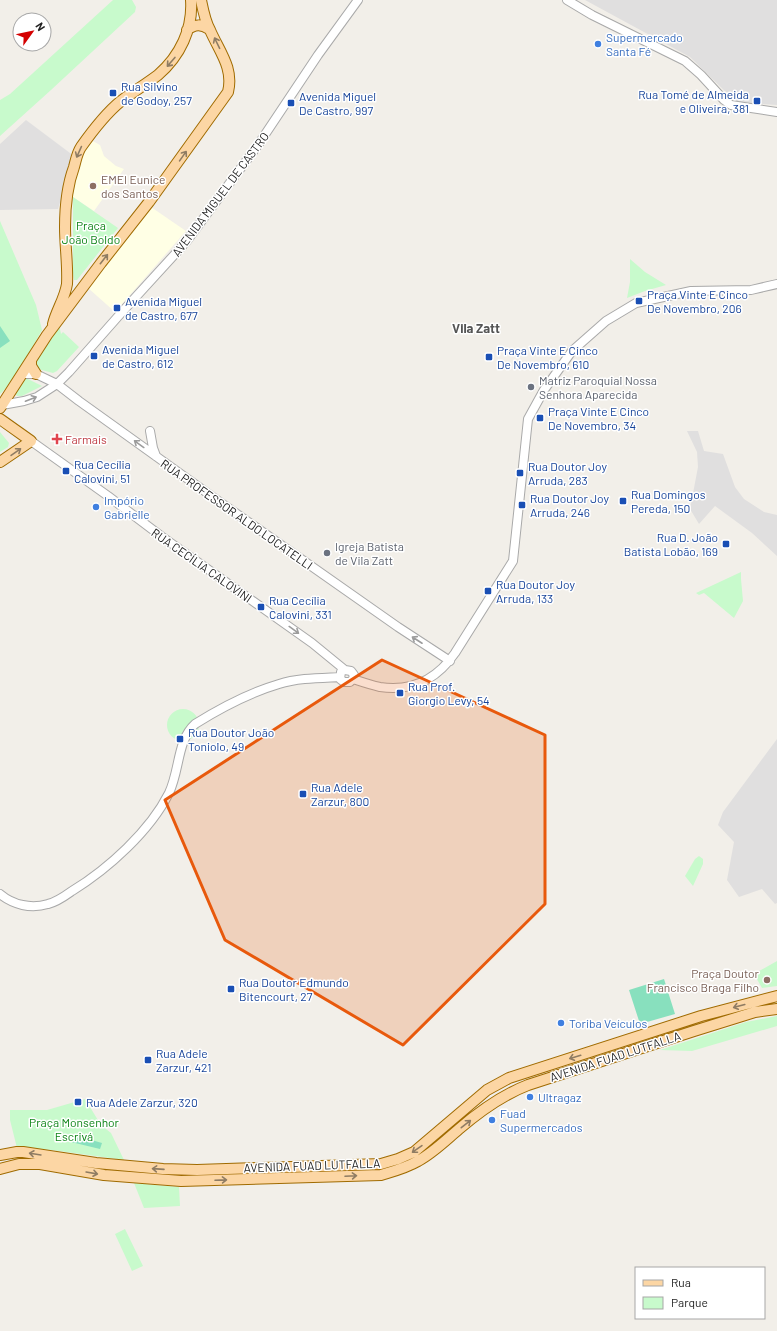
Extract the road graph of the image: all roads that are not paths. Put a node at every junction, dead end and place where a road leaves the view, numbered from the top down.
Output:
1 (191, 0) edge
2 (201, 0) edge
3 (358, 0) edge
4 (567, 0) edge
5 (209, 29) junction
6 (187, 30) junction
7 (777, 112) edge
8 (67, 283) junction
9 (777, 284) edge
10 (81, 290) junction
11 (52, 329) junction
12 (31, 361) junction
13 (22, 374) junction
14 (36, 374) junction
15 (57, 384) junction
16 (1, 403) edge
17 (1, 421) edge
18 (150, 431) dead end
19 (31, 441) junction
20 (156, 457) junction
21 (0, 462) edge
22 (450, 661) junction
23 (345, 670) junction
24 (340, 677) junction
25 (353, 679) junction
26 (0, 894) edge
27 (777, 996) edge
28 (777, 1009) edge
29 (0, 1155) edge
30 (0, 1169) edge

1 - 6 main road
2 - 5 main road
3 - 15 street, AVENIDA MIGUEL DE CASTRO
4 - 7 street
5 - 6 main road
10 -> 5 main road
6 -> 8 main road
8 - 10 main road
8 - 11 main road
9 - 22 street
10 - 11 main road
11 - 12 main road
12 - 13 main road
12 - 14 main road
13 - 14 street, RUA PROFESSOR ALDO LOCATELLI
13 - 16 main road
14 - 15 street, RUA PROFESSOR ALDO LOCATELLI
16 -> 15 street, AVENIDA MIGUEL DE CASTRO
20 -> 15 street, RUA PROFESSOR ALDO LOCATELLI
17 - 19 main road, RUA CECÍLIA CALOVINI
18 - 20 street
21 -> 19 main road
19 -> 23 street, RUA CECÍLIA CALOVINI
22 -> 20 street, RUA PROFESSOR ALDO LOCATELLI
22 - 25 street
23 - 24 street
23 - 25 street
24 - 25 street
24 - 26 street
27 -> 29 main road, AVENIDA FUAD LUTFALLA
30 -> 28 main road, AVENIDA FUAD LUTFALLA

